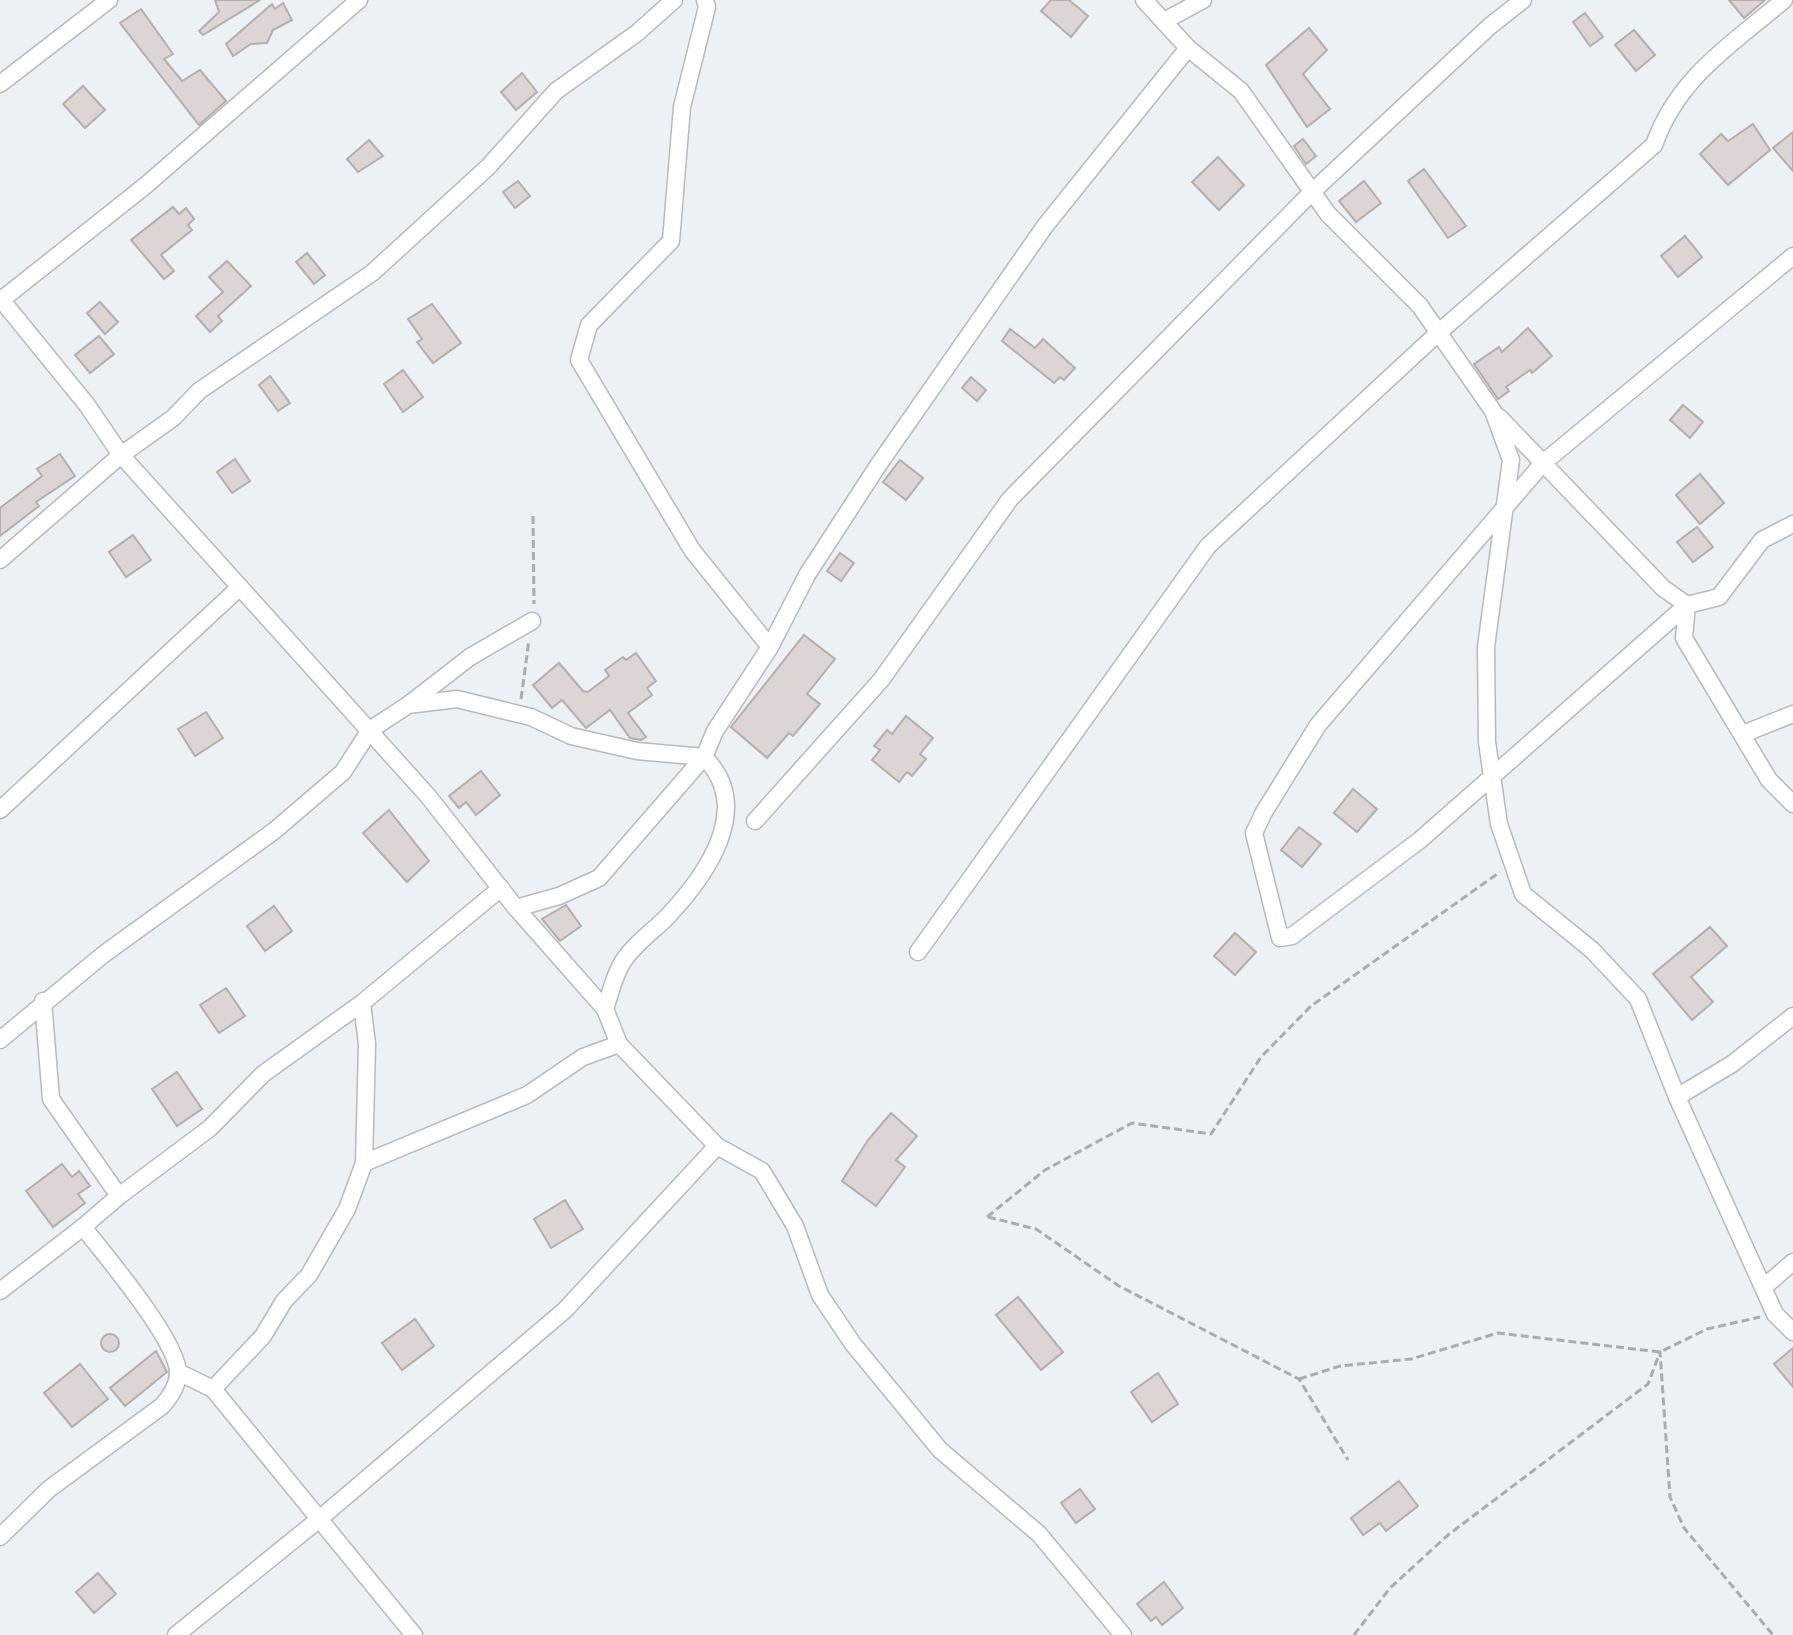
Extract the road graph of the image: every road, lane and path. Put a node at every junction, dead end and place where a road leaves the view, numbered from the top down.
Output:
1 (109, 0) edge
2 (359, 0) edge
3 (674, 0) edge
4 (705, 0) edge
5 (1144, 0) edge
6 (1203, 0) edge
7 (1523, 0) edge
8 (1784, 0) edge
9 (1164, 21) junction
10 (1188, 48) junction
11 (0, 84) edge
12 (1312, 192) junction
13 (1793, 256) edge
14 (0, 300) edge
15 (1438, 333) junction
16 (1493, 411) junction
17 (121, 455) junction
18 (1543, 463) junction
19 (1504, 510) junction
20 (1793, 524) edge
21 (0, 560) edge
22 (240, 587) junction
23 (1687, 605) junction
24 (532, 621) dead end
25 (770, 647) junction
26 (408, 705) junction
27 (1793, 714) edge
28 (370, 730) junction
29 (1743, 734) junction
30 (704, 757) junction
31 (1492, 779) junction
32 (1793, 804) edge
33 (0, 810) edge
34 (755, 821) dead end
35 (1513, 863) junction
36 (501, 888) junction
37 (516, 908) junction
38 (918, 952) dead end
39 (43, 1001) junction
40 (362, 1003) junction
41 (605, 1009) junction
42 (1793, 1016) edge
43 (0, 1040) edge
44 (619, 1044) junction
45 (1677, 1097) junction
46 (717, 1146) junction
47 (364, 1163) junction
48 (119, 1196) junction
49 (83, 1227) junction
50 (1793, 1262) edge
51 (1764, 1287) junction
52 (0, 1291) edge
53 (1775, 1314) junction
54 (1793, 1332) edge
55 (1660, 1352) junction
56 (178, 1372) junction
57 (1299, 1379) junction
58 (213, 1389) junction
59 (1348, 1460) dead end
60 (318, 1520) junction
61 (0, 1537) edge
62 (176, 1635) edge
63 (414, 1635) edge
64 (1123, 1635) edge
65 (1354, 1635) edge
66 (1773, 1635) edge

1 - 11 street
2 - 14 street
3 - 17 street
4 - 25 street
5 - 9 street
6 - 9 street
7 - 12 street
8 - 15 street
9 - 10 street
10 - 12 street
10 - 25 street
12 - 15 street
12 - 34 street
13 - 18 street
14 - 17 street
15 - 16 street
15 - 38 street
16 - 18 street
16 - 19 street
17 - 21 street
17 - 22 street
18 - 19 street
18 - 23 street
19 - 31 street
19 - 31 street
20 - 23 street
22 - 28 street
22 - 33 street
23 - 29 street
23 - 31 street
24 - 26 street
25 - 30 street
26 - 28 street
26 - 30 street
27 - 29 street
28 - 36 street
28 - 39 street
29 - 32 street
30 - 37 street
30 - 41 street
31 - 35 street
35 - 45 street
35 - 57 path
36 - 37 street
36 - 40 street
37 - 41 street
39 - 43 street
39 - 48 street
40 - 47 street
40 - 48 street
41 - 44 street
42 - 45 street
44 - 46 street
44 - 47 street
45 - 51 street
46 - 60 street
46 - 64 street
47 - 58 street
48 - 49 street
49 - 52 street
49 - 56 street
50 - 51 street
51 - 53 street
53 - 54 street
53 - 55 path
55 - 57 path
55 - 65 path
55 - 66 path
56 - 58 street
56 - 61 street
57 - 59 path
58 - 60 street
60 - 62 street
60 - 63 street

